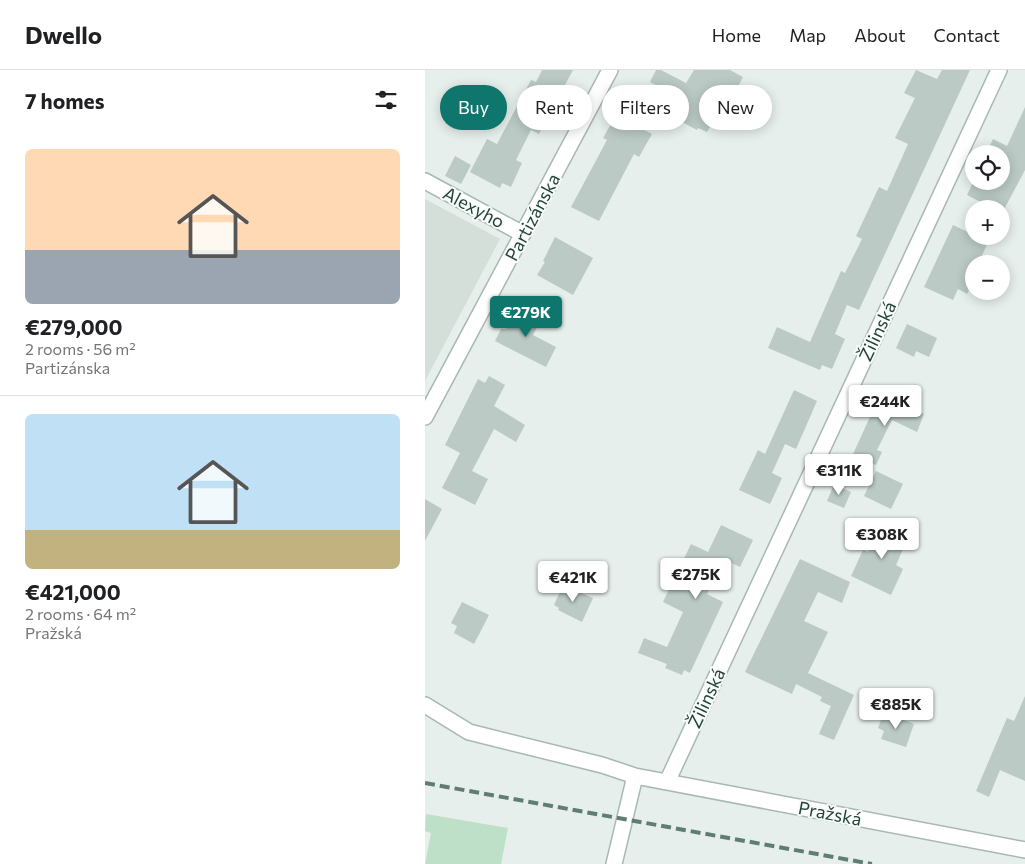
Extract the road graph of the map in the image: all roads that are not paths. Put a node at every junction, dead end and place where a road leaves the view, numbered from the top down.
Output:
1 (610, 70) edge
2 (999, 70) edge
3 (425, 181) edge
4 (523, 234) junction
5 (425, 417) edge
6 (425, 705) edge
7 (635, 776) junction
8 (667, 782) junction
9 (1025, 850) edge
10 (614, 864) edge

1 - 4 street, Partizánska
2 - 8 street, Žilinská
3 - 4 street, Alexyho
4 - 5 street, Partizánska
6 - 7 street, Pražská
7 - 8 street, Pražská
7 - 10 street
8 - 9 street, Pražská

